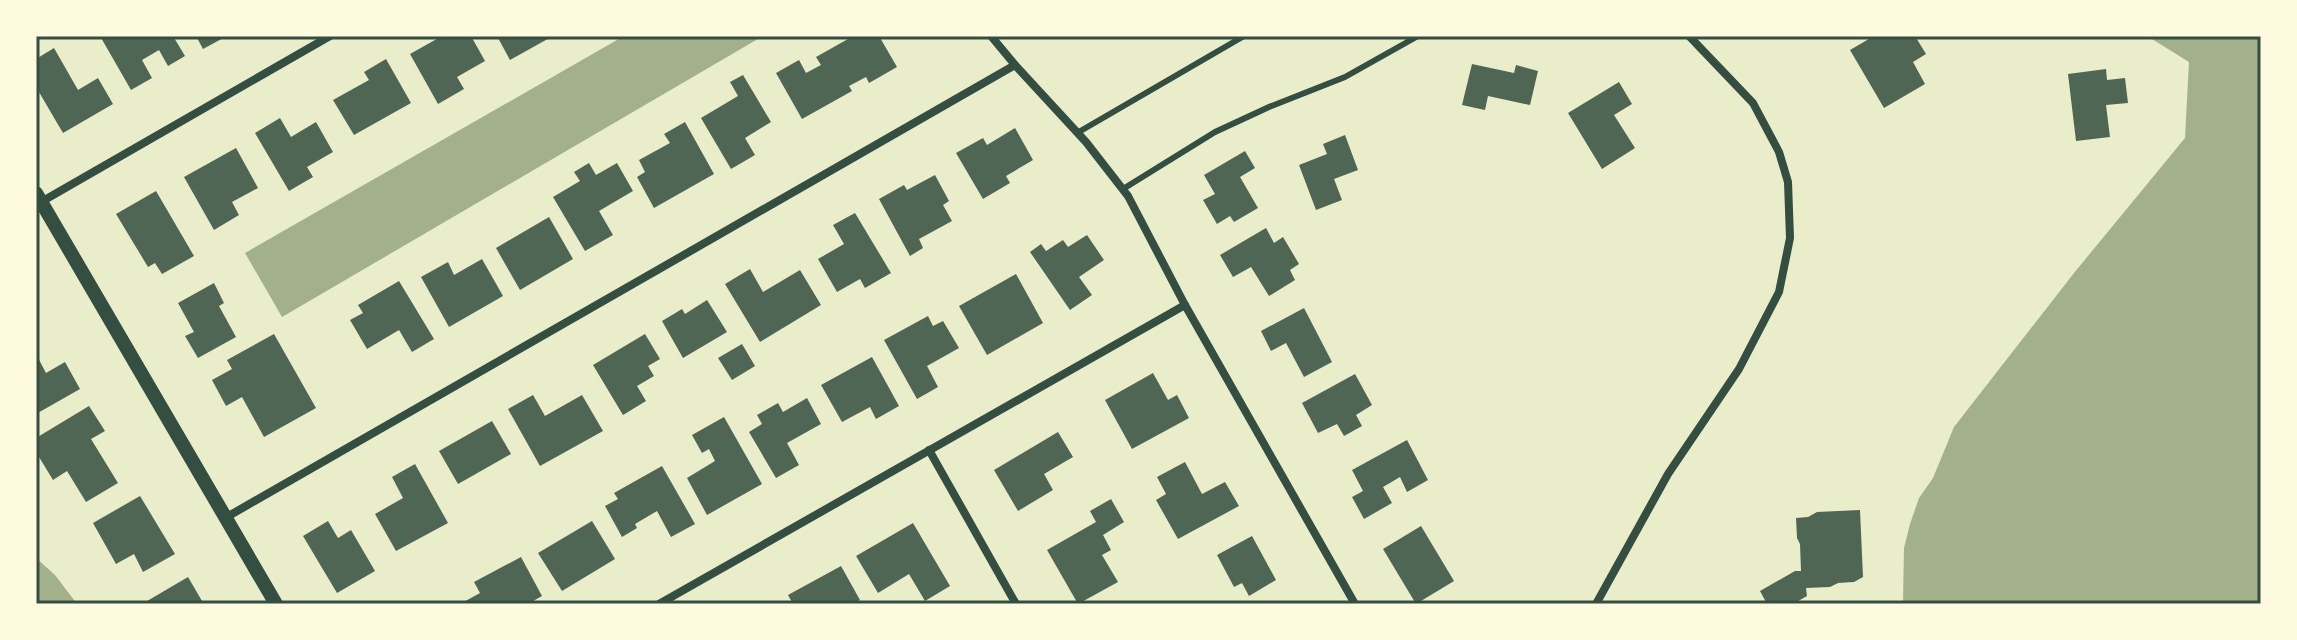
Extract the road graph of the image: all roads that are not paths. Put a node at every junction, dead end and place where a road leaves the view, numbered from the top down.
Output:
1 (330, 36) edge
2 (991, 36) edge
3 (1244, 36) edge
4 (1418, 36) edge
5 (1689, 36) edge
6 (1015, 65) junction
7 (1077, 133) junction
8 (1123, 189) junction
9 (39, 198) edge
10 (1185, 305) junction
11 (929, 450) junction
12 (225, 518) junction
13 (276, 604) edge
14 (659, 604) edge
15 (1016, 604) edge
16 (1355, 604) edge
17 (1596, 604) edge

1 - 9 street
2 - 6 street
3 - 7 lane
4 - 8 lane
5 - 17 street
6 - 7 street
6 - 12 street
7 - 8 street
8 - 10 street
9 - 12 street
10 - 11 street
10 - 16 street
11 - 14 street
11 - 15 street
12 - 13 street

